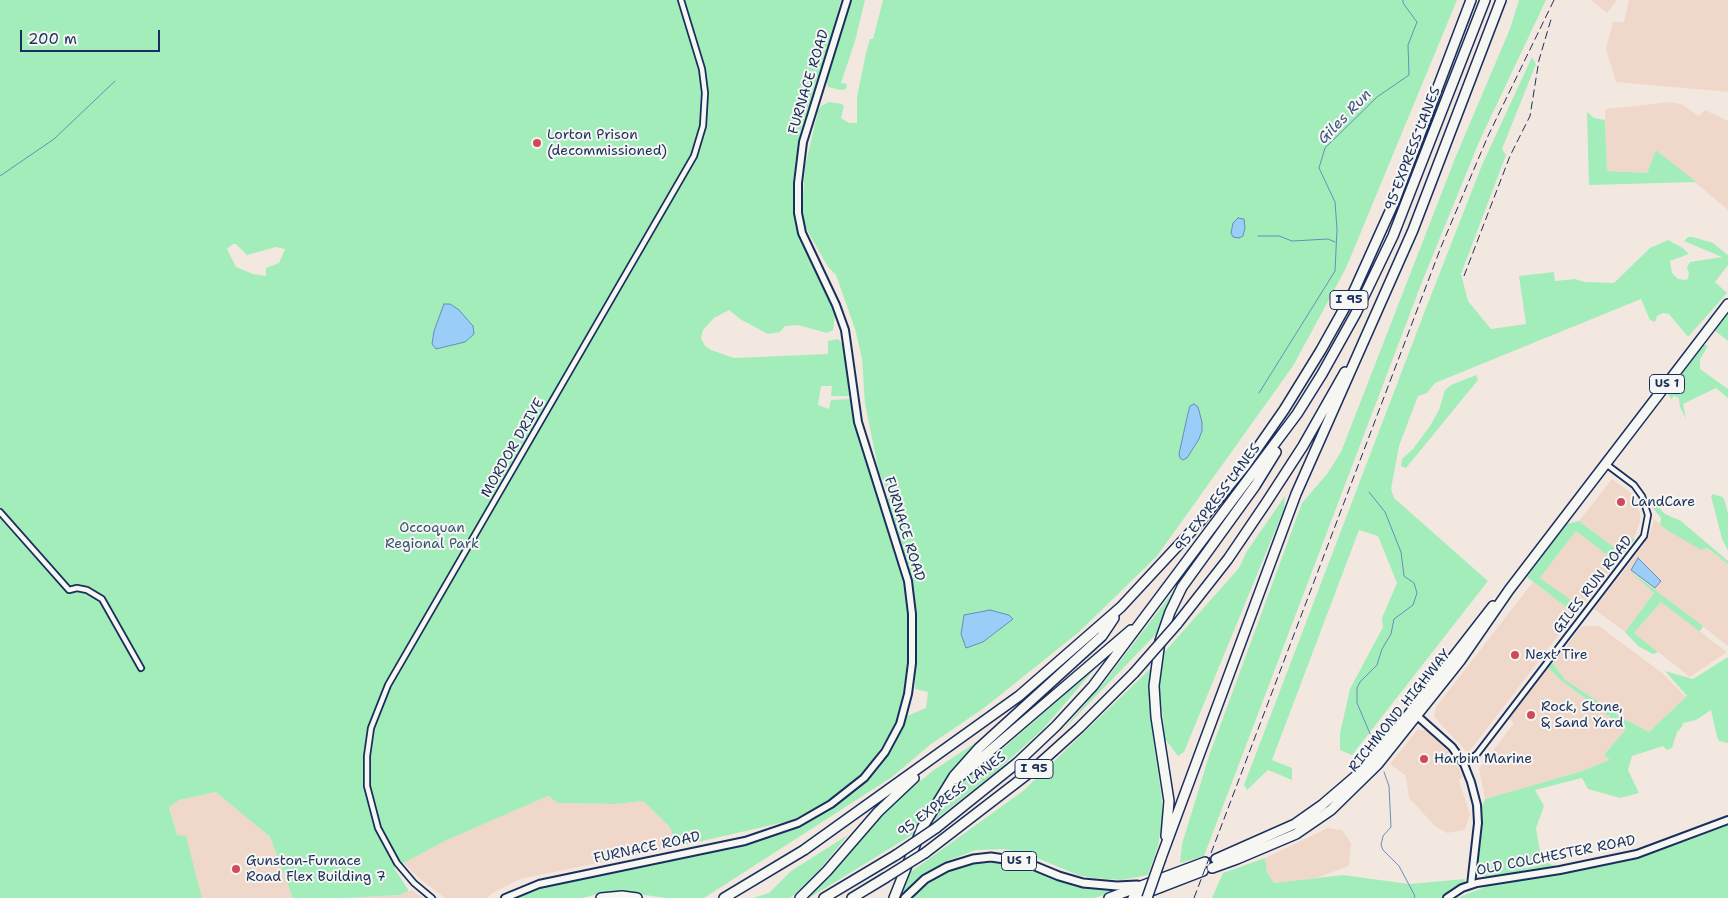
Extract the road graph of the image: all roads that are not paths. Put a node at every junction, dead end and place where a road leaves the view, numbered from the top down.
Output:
1 (681, 0) edge
2 (847, 0) edge
3 (1471, 0) edge
4 (1485, 0) edge
5 (1501, 0) edge
6 (1728, 304) edge
7 (1372, 323) junction
8 (1296, 414) junction
9 (1606, 464) junction
10 (0, 512) edge
11 (1156, 604) junction
12 (1121, 607) junction
13 (141, 668) dead end
14 (1414, 713) junction
15 (934, 758) junction
16 (1464, 764) junction
17 (928, 817) junction
18 (1728, 820) edge
19 (1161, 858) junction
20 (1209, 865) junction
21 (1142, 884) junction
22 (1471, 885) junction
23 (432, 898) edge
24 (505, 898) edge
25 (601, 898) edge
26 (637, 898) edge
27 (724, 898) edge
28 (800, 898) edge
29 (824, 898) edge
30 (852, 898) edge
31 (894, 898) edge
32 (905, 898) edge
33 (1109, 898) edge
34 (1133, 898) edge
35 (1147, 898) edge
36 (1447, 898) edge

1 - 23 street, MORDOR DRIVE
2 - 24 main road, FURNACE ROAD
3 - 12 highway, I 95
4 - 8 highway, 95 EXPRESS LANES
5 - 7 highway, I 95
6 - 9 highway, RICHMOND HIGHWAY / US 1
7 - 19 highway
7 - 30 highway, I 95, bridge
8 - 11 highway, 95 EXPRESS LANES
8 - 19 highway
9 - 14 highway, RICHMOND HIGHWAY / US 1
9 - 16 street, GILES RUN ROAD
10 - 13 street
11 - 17 highway
11 - 29 highway, 95 EXPRESS LANES, bridge
12 - 15 highway, I 95
12 - 17 highway
14 - 16 main road
14 - 20 highway, RICHMOND HIGHWAY / US 1
15 - 27 highway, I 95
15 - 28 highway
16 - 22 main road
17 - 31 highway
18 - 22 main road, OLD COLCHESTER ROAD
19 - 35 highway, bridge
20 - 21 highway, RICHMOND HIGHWAY / US 1
20 - 34 highway, RICHMOND HIGHWAY / US 1
21 - 32 main road, RICHMOND HIGHWAY / US 1
21 - 33 highway
22 - 36 main road, OLD COLCHESTER ROAD
25 - 26 highway

